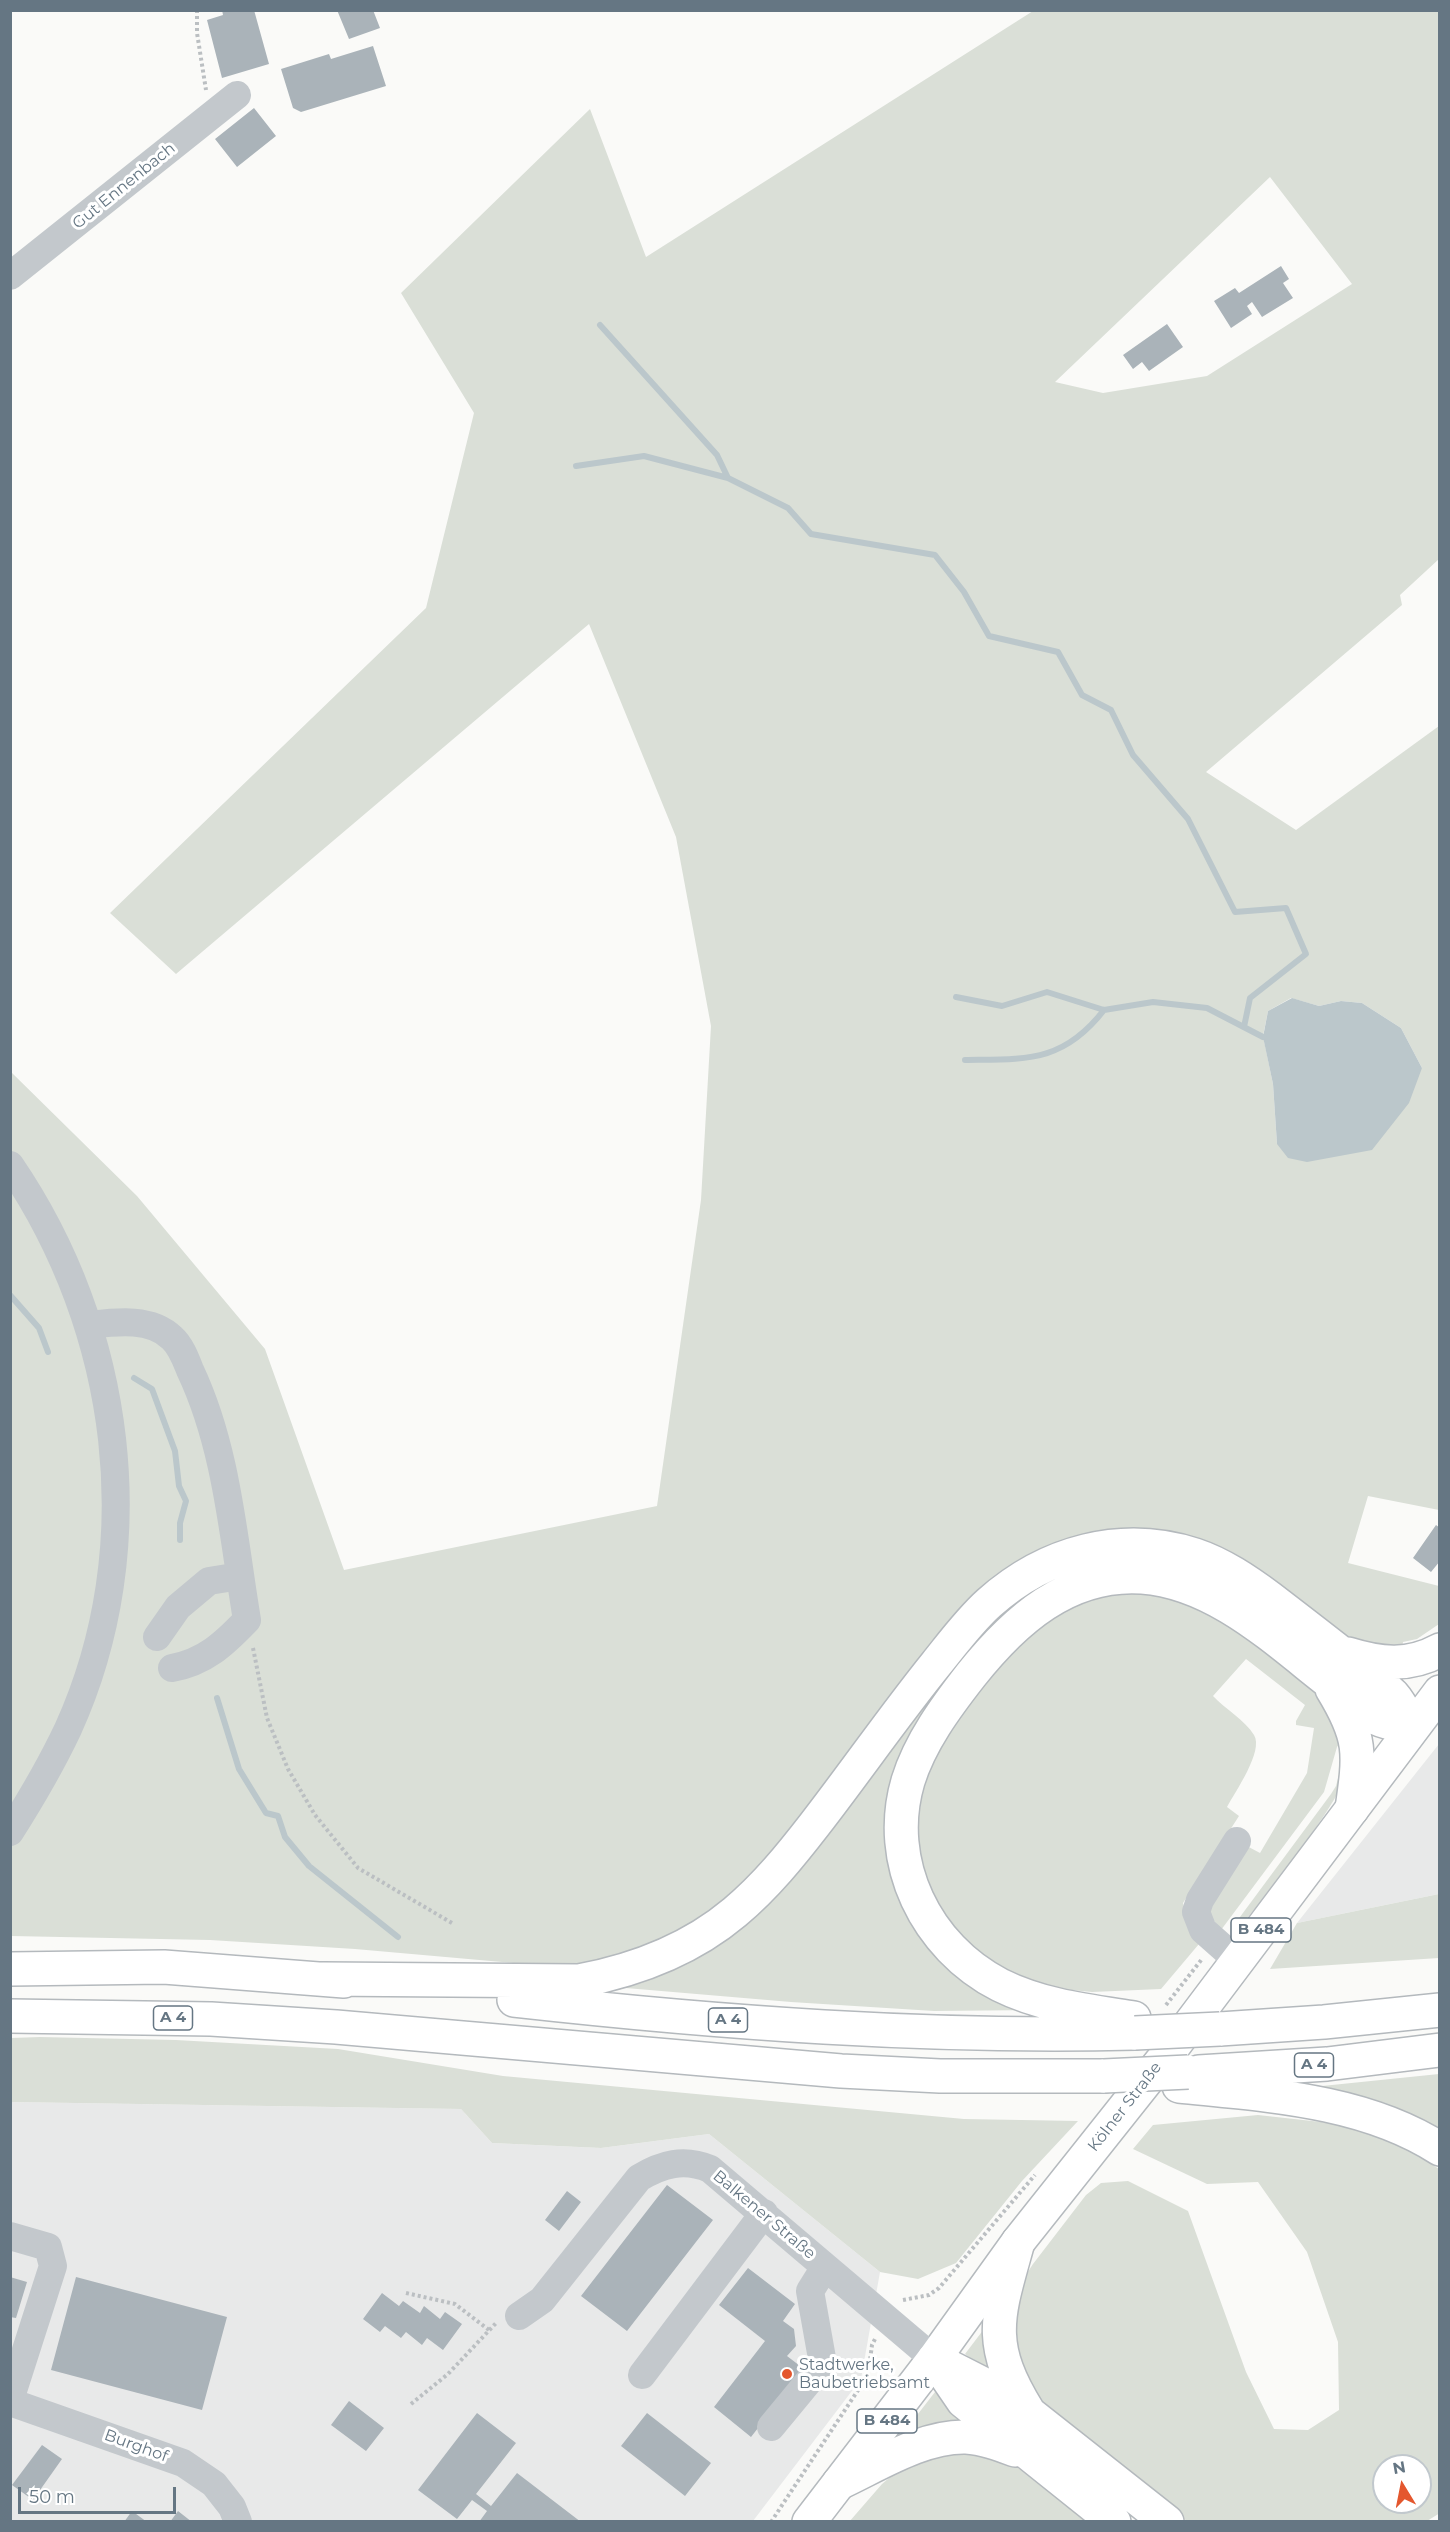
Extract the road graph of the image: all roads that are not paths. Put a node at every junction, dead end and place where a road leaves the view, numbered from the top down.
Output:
1 (237, 95) dead end
2 (10, 276) edge
3 (10, 1166) edge
4 (89, 1325) junction
5 (240, 1576) junction
6 (157, 1636) dead end
7 (1440, 1650) edge
8 (1333, 1666) junction
9 (172, 1668) dead end
10 (1440, 1692) edge
11 (1413, 1728) junction
12 (1352, 1809) junction
13 (10, 1832) edge
14 (1237, 1841) dead end
15 (1238, 1961) junction
16 (10, 1969) edge
17 (323, 1979) junction
18 (1440, 2010) edge
19 (10, 2016) edge
20 (1140, 2026) junction
21 (1440, 2050) edge
22 (1183, 2079) junction
23 (1440, 2149) edge
24 (764, 2213) junction
25 (10, 2236) edge
26 (1018, 2242) junction
27 (825, 2267) junction
28 (519, 2316) road end
29 (18, 2351) edge
30 (934, 2359) junction
31 (642, 2375) dead end
32 (10, 2401) edge
33 (1029, 2413) junction
34 (771, 2427) dead end
35 (1029, 2455) junction
36 (839, 2483) junction
37 (238, 2522) edge
38 (808, 2522) edge
39 (1114, 2522) edge
40 (1167, 2522) edge

1 - 2 street, Gut Ennenbach
3 - 4 street
4 - 5 street
4 - 13 street
5 - 6 street
5 - 9 street
7 - 8 main road
8 - 11 main road
8 - 12 main road
8 - 17 main road
8 - 20 main road
10 - 11 main road, Kölner Straße
11 - 12 main road, Kölner Straße / B 484
12 - 15 main road, Kölner Straße / B 484
14 - 15 street
15 - 26 main road, Kölner Straße / B 484
16 - 17 main road, A 4
17 - 20 main road, A 4
18 - 20 main road, bridge
19 - 22 main road, A 4, bridge
21 - 22 main road, A 4
22 - 23 main road
24 - 27 street, Balkener Straße
24 - 28 street, Balkener Straße
24 - 31 street
25 - 29 street
26 - 30 main road, Kölner Straße / B 484
26 - 33 main road
27 - 30 street, Balkener Straße
27 - 34 street
29 - 32 street
30 - 33 main road
30 - 35 main road
30 - 36 main road, Kölner Straße / B 484
32 - 37 street, Burghof
33 - 40 main road
35 - 36 main road
35 - 39 main road
36 - 38 main road, Kölner Straße / B 484

